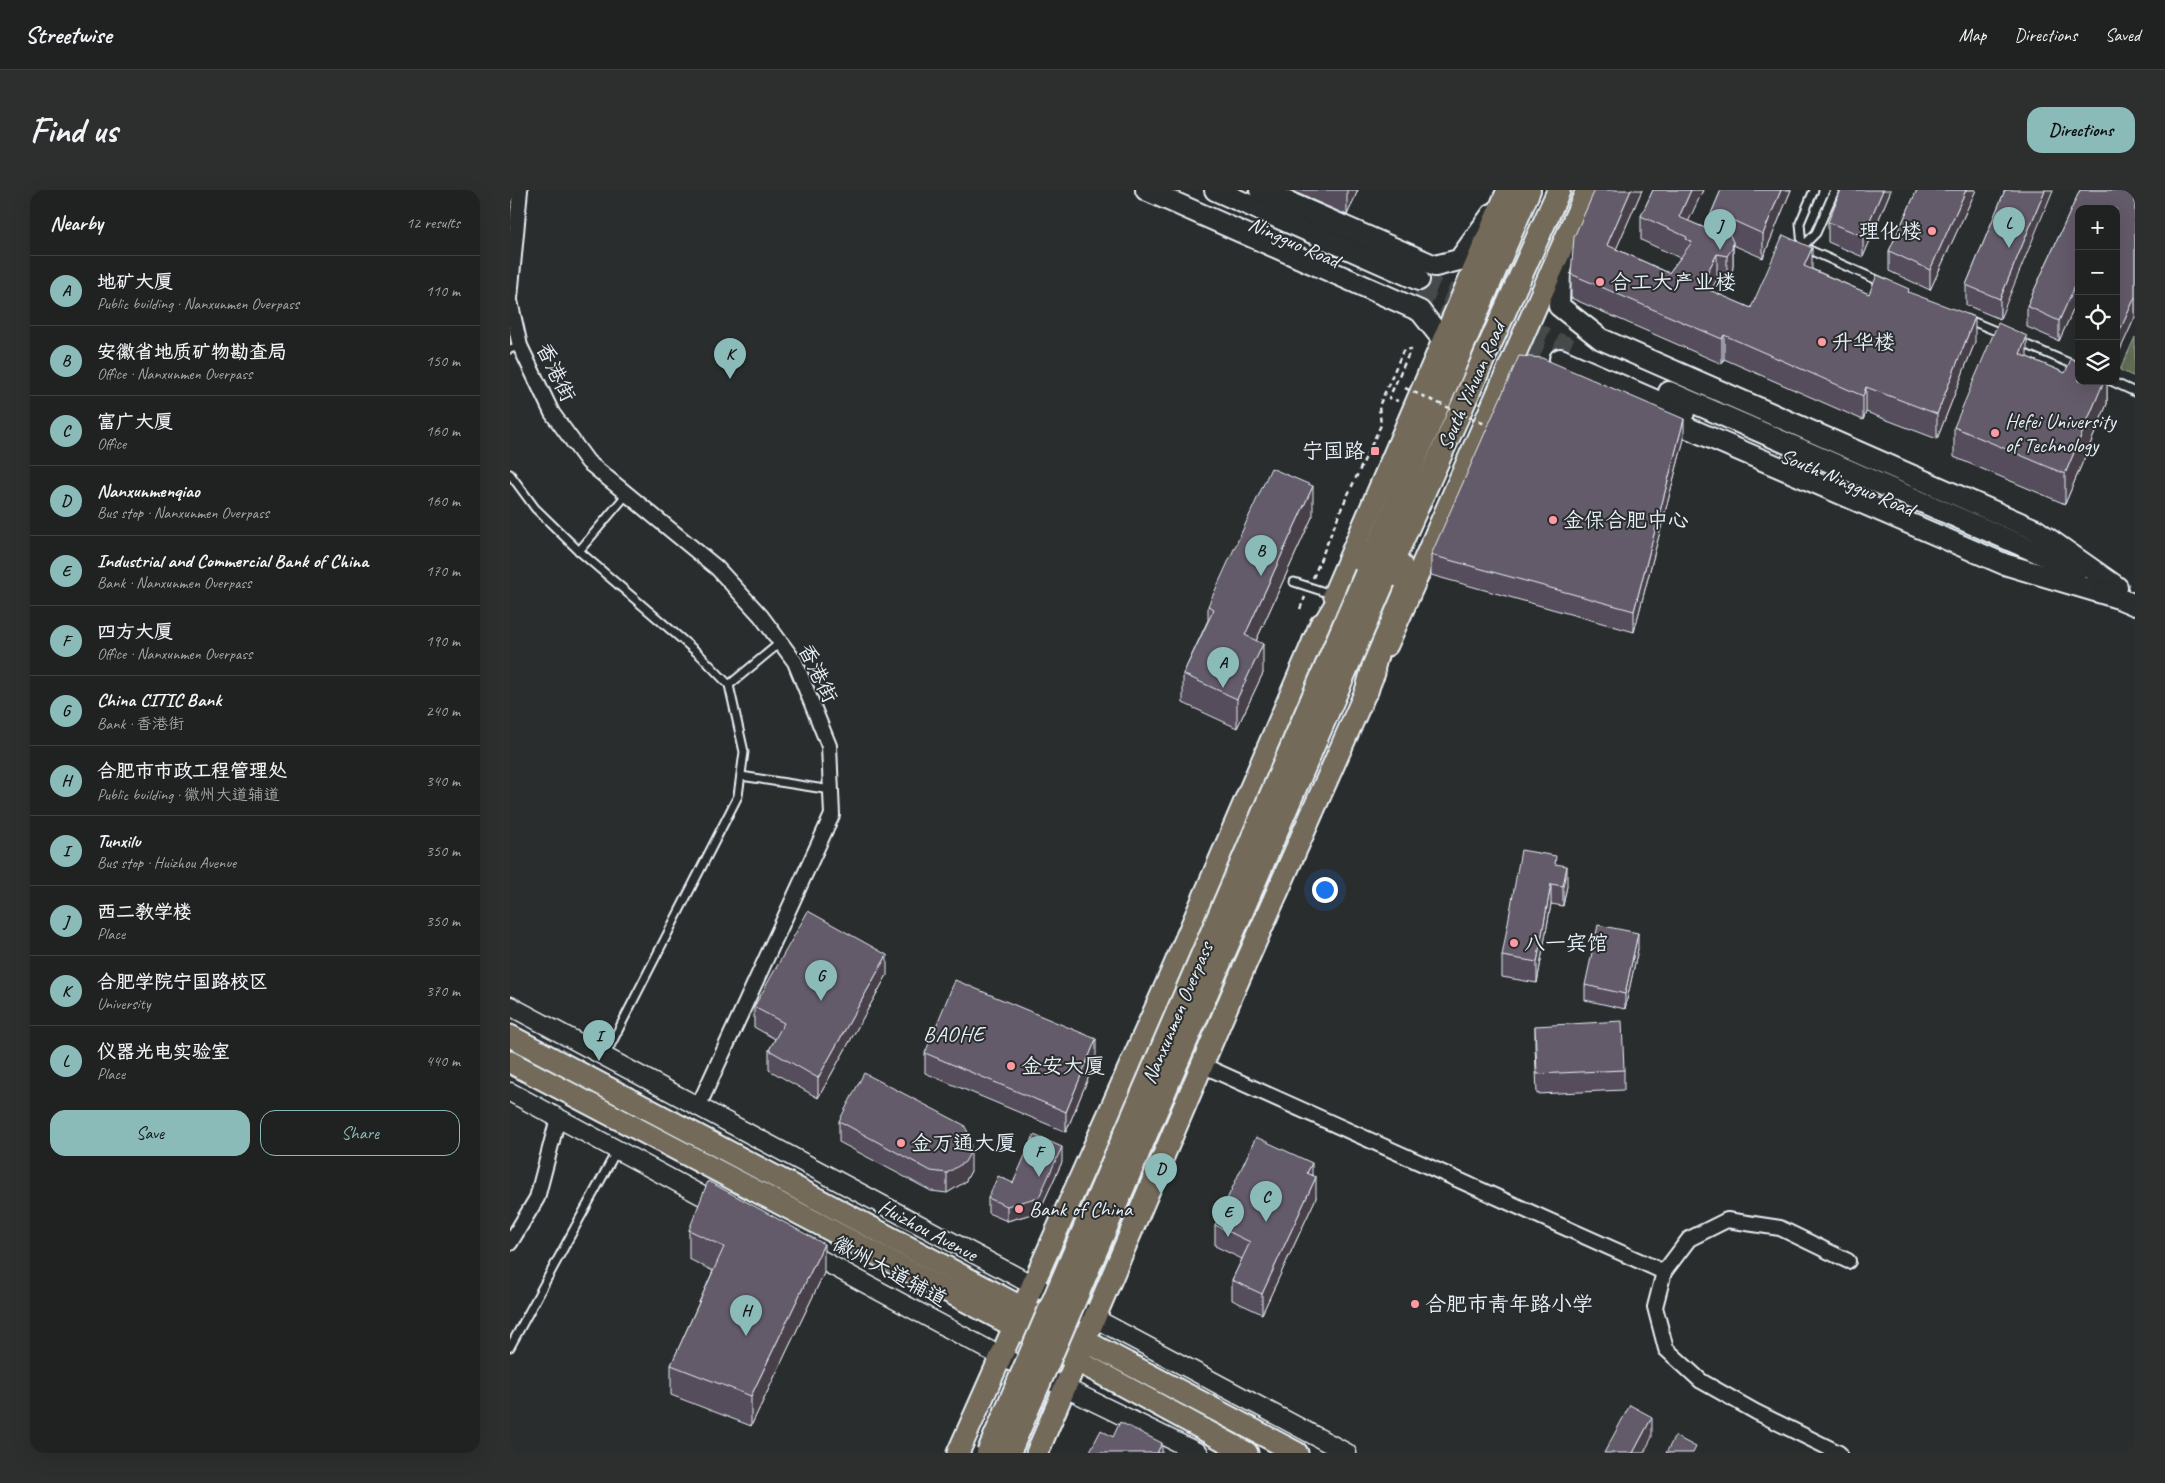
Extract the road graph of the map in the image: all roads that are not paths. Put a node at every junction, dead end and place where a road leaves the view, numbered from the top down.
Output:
1 (520, 190) edge
2 (1146, 190) edge
3 (1174, 190) edge
4 (1215, 190) edge
5 (1260, 190) edge
6 (1528, 190) edge
7 (1558, 190) edge
8 (1587, 190) edge
9 (1814, 190) edge
10 (1835, 190) edge
11 (1507, 192) edge
12 (1571, 229) junction
13 (1802, 247) junction
14 (1894, 287) edge
15 (510, 299) edge
16 (1964, 317) edge
17 (2007, 336) edge
18 (1443, 340) junction
19 (2016, 340) edge
20 (515, 348) edge
21 (1543, 361) junction
22 (2075, 365) edge
23 (2120, 385) edge
24 (2135, 392) edge
25 (510, 474) edge
26 (627, 494) junction
27 (1418, 505) junction
28 (1392, 513) junction
29 (578, 551) junction
30 (1375, 578) junction
31 (1294, 582) dead end
32 (2122, 592) edge
33 (1334, 595) junction
34 (2135, 606) edge
35 (1314, 641) junction
36 (781, 642) junction
37 (729, 685) junction
38 (1366, 690) junction
39 (741, 776) junction
40 (831, 790) junction
41 (510, 1006) edge
42 (510, 1036) edge
43 (604, 1056) junction
44 (510, 1062) edge
45 (1202, 1065) junction
46 (510, 1092) edge
47 (698, 1106) junction
48 (558, 1118) junction
49 (617, 1150) junction
50 (737, 1214) edge
51 (787, 1241) edge
52 (510, 1243) edge
53 (1848, 1261) dead end
54 (1664, 1272) junction
55 (1033, 1286) junction
56 (1018, 1317) junction
57 (1095, 1319) junction
58 (1085, 1341) junction
59 (510, 1347) edge
60 (1000, 1356) junction
61 (1076, 1360) junction
62 (1064, 1387) junction
63 (958, 1453) edge
64 (988, 1453) edge
65 (1009, 1453) edge
66 (1037, 1453) edge
67 (1199, 1453) edge
68 (1247, 1453) edge
69 (1297, 1453) edge
70 (1347, 1453) edge
71 (1840, 1453) edge

1 - 15 street, 香港街
2 - 18 main road
3 - 4 main road, Ningguo Road
5 - 11 main road
6 - 28 highway, South Yihuan Road
7 - 27 highway, South Yihuan Road
8 - 12 main road
9 - 13 lane
10 - 13 lane
11 - 18 main road
12 - 21 main road
12 - 32 main road
13 - 14 lane
15 - 20 street, 香港街
16 - 17 lane
18 - 33 main road
19 - 22 lane
20 - 26 street, 香港街
21 - 32 main road, South Ningguo Road
21 - 38 main road
23 - 24 lane
25 - 29 lane
26 - 29 lane
26 - 36 street, 香港街
27 - 30 highway, South Yihuan Road
27 - 38 highway
28 - 30 highway, South Yihuan Road
28 - 35 highway
29 - 37 lane
30 - 64 highway, Nanxunmen Overpass, bridge
30 - 65 highway, Nanxunmen Overpass, bridge
31 - 33 lane
32 - 34 main road, South Ningguo Road
33 - 35 main road
35 - 55 main road
36 - 37 lane
36 - 40 street, 香港街
37 - 39 lane
38 - 45 main road
39 - 40 lane
39 - 43 lane
40 - 47 street, 香港街
41 - 43 street, Huizhou Avenue
42 - 56 main road, Huizhou Avenue
43 - 47 street, Huizhou Avenue
44 - 56 main road, Huizhou Avenue
45 - 54 street
45 - 57 main road
46 - 48 street
47 - 55 street, Huizhou Avenue
48 - 49 street
48 - 52 street
49 - 50 street
49 - 59 lane
51 - 60 street, 徽州大道辅道
53 - 54 street
54 - 71 street
55 - 56 main road
55 - 57 street, Huizhou Avenue
56 - 58 main road, Huizhou Avenue
56 - 60 main road
56 - 61 main road, Huizhou Avenue
57 - 58 main road
57 - 70 street, Huizhou Avenue
58 - 61 main road
58 - 69 main road, Huizhou Avenue
60 - 62 street, 徽州大道辅道
60 - 63 main road
61 - 62 main road
61 - 68 main road, Huizhou Avenue
62 - 66 main road
62 - 67 street, 徽州大道辅道

